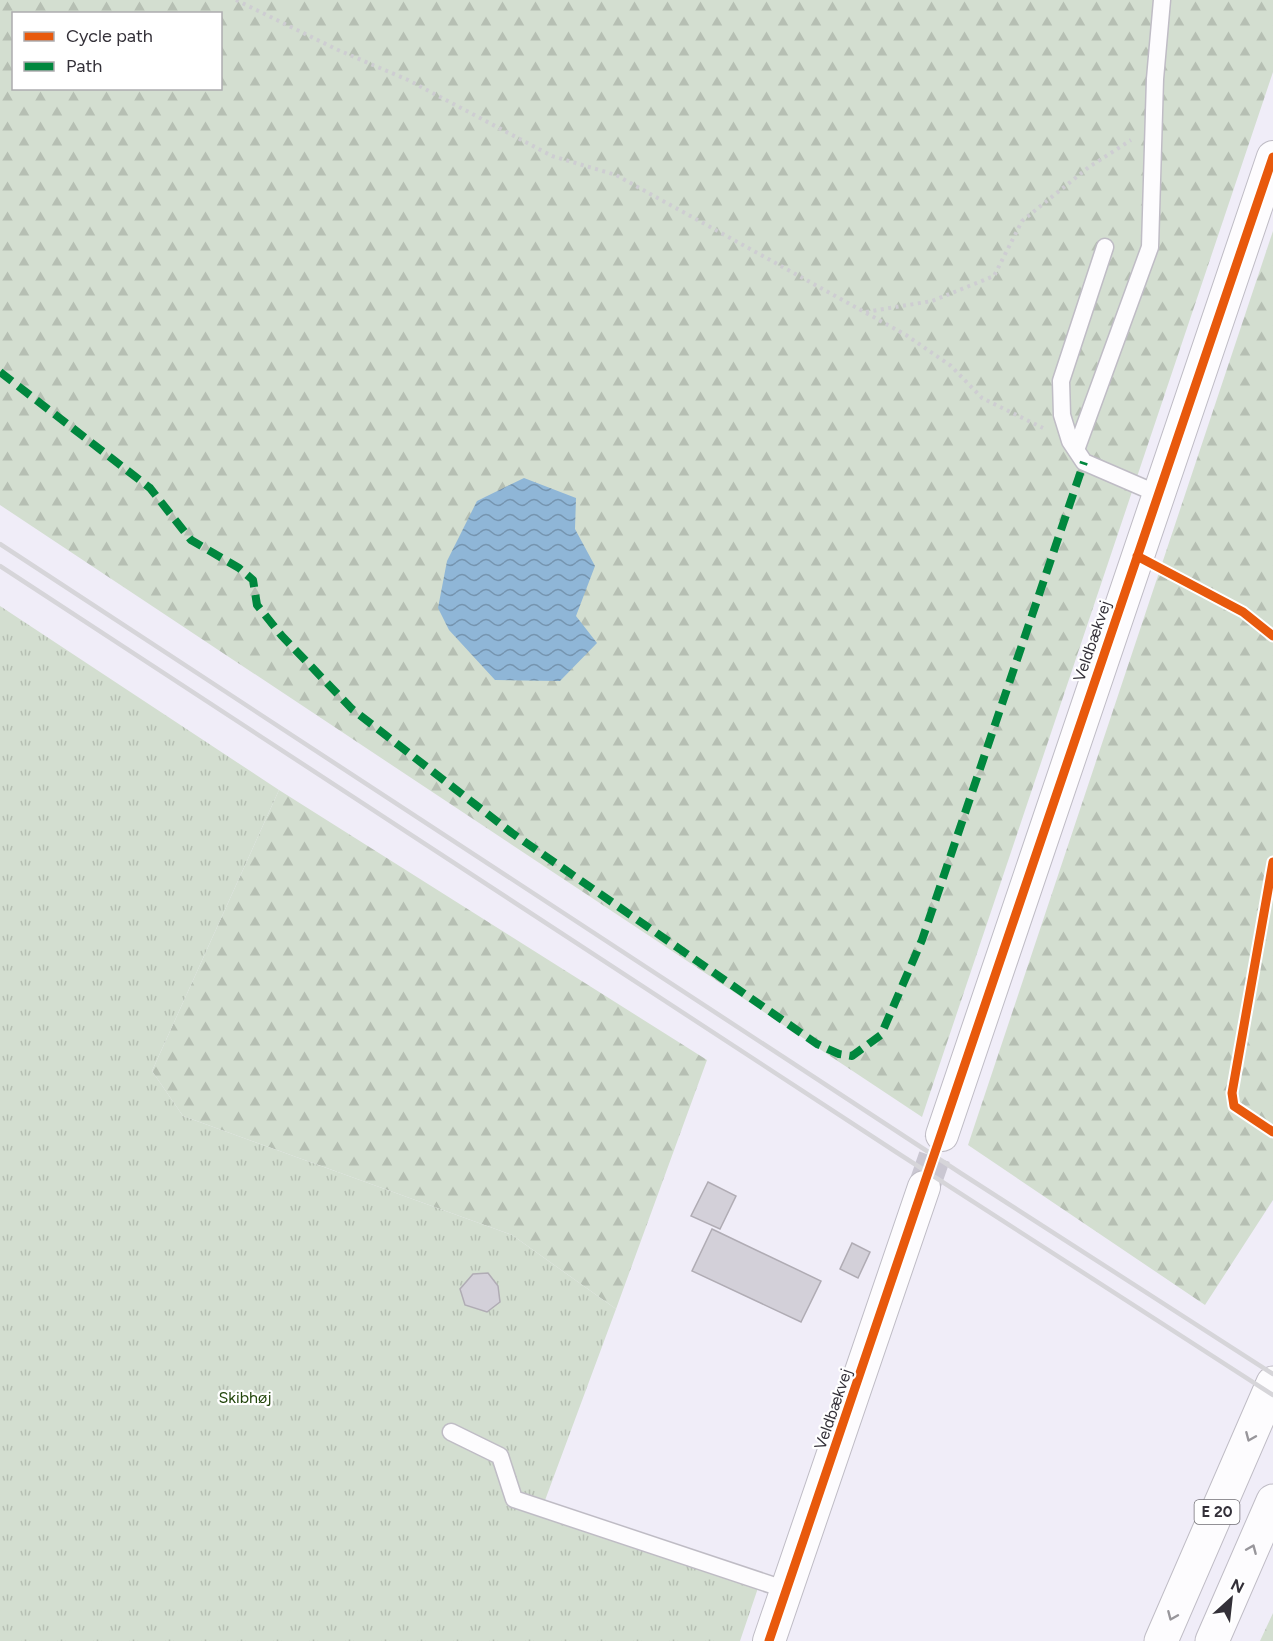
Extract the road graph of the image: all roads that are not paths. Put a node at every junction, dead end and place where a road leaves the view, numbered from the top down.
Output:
1 (1162, 0) edge
2 (1273, 157) edge
3 (1105, 247) dead end
4 (1073, 445) junction
5 (1158, 494) junction
6 (942, 1135) tunnel mouth
7 (924, 1187) tunnel mouth
8 (1273, 1383) edge
9 (451, 1432) dead end
10 (1273, 1502) edge
11 (787, 1590) junction
12 (770, 1641) edge
13 (1161, 1641) edge
14 (1212, 1641) edge

1 - 4 lane
2 - 5 street, Veldbækvej
3 - 4 lane
4 - 5 lane
5 - 6 street, Veldbækvej
7 - 11 street, Veldbækvej
8 -> 13 highway, E 20
9 - 11 lane
14 -> 10 highway, E 20
11 - 12 street, Veldbækvej

